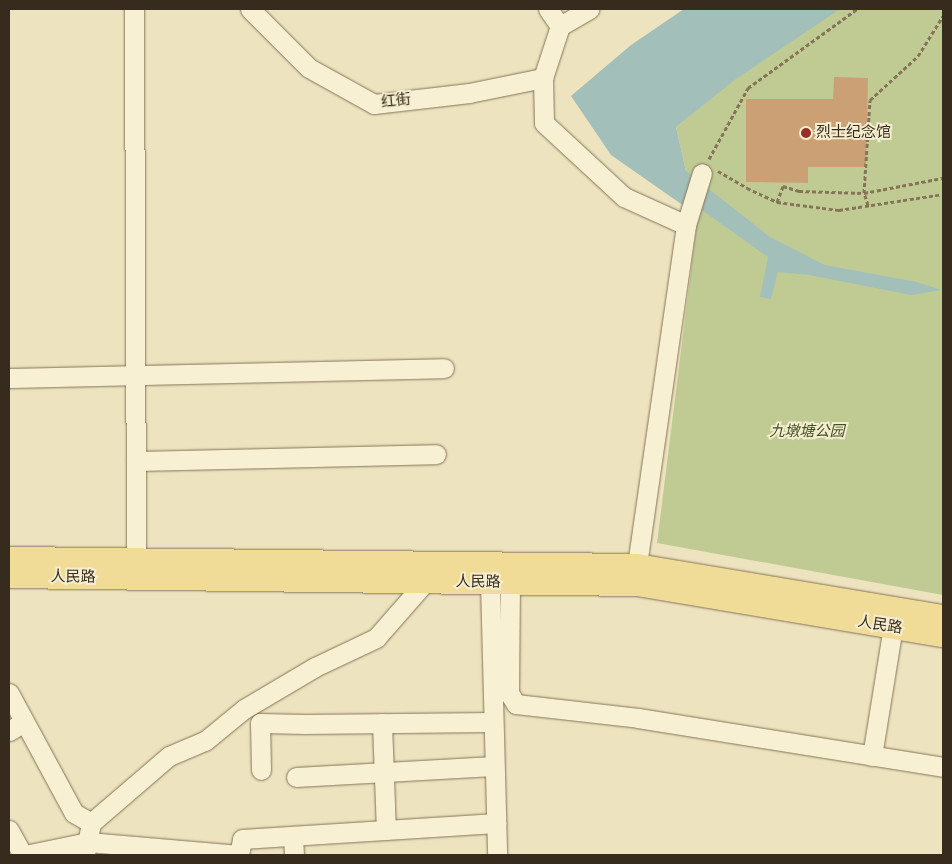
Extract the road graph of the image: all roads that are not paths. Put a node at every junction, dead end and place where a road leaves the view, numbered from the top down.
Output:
1 (134, 9) edge
2 (250, 9) edge
3 (550, 9) edge
4 (590, 9) edge
5 (560, 26) junction
6 (543, 78) junction
7 (704, 168) road end
8 (686, 225) junction
9 (444, 368) dead end
10 (9, 378) edge
11 (436, 454) dead end
12 (136, 461) junction
13 (9, 558) edge
14 (136, 560) junction
15 (637, 566) junction
16 (9, 576) edge
17 (425, 582) junction
18 (500, 583) junction
19 (943, 617) edge
20 (893, 627) junction
21 (943, 635) edge
22 (9, 693) edge
23 (493, 722) junction
24 (382, 723) junction
25 (17, 726) edge
26 (872, 756) junction
27 (494, 766) junction
28 (943, 767) edge
29 (260, 770) dead end
30 (296, 777) dead end
31 (91, 823) junction
32 (496, 823) junction
33 (9, 830) edge
34 (386, 830) junction
35 (293, 836) junction
36 (86, 848) edge
37 (24, 855) edge
38 (294, 855) edge
39 (497, 855) edge

1 - 12 street
2 - 6 street, 红街
3 - 5 street
4 - 5 street
5 - 6 street
6 - 8 street
7 - 8 street
8 - 15 street
9 - 10 street
11 - 12 street
12 - 14 street
13 - 14 main road, 人民路
14 - 15 main road, 人民路
15 - 19 main road, 人民路
16 - 17 main road, 人民路
17 - 18 main road, 人民路
17 - 31 street
18 - 20 main road, 人民路
18 - 23 street
18 - 26 street
20 - 21 main road, 人民路
20 - 26 street
22 - 25 street
23 - 24 street
23 - 27 street
24 - 29 street
24 - 34 street
25 - 31 street
26 - 28 street
27 - 30 street
27 - 32 street
31 - 36 street
32 - 34 street
32 - 39 street
33 - 37 street
34 - 35 street
35 - 36 street
35 - 38 street
36 - 37 street

